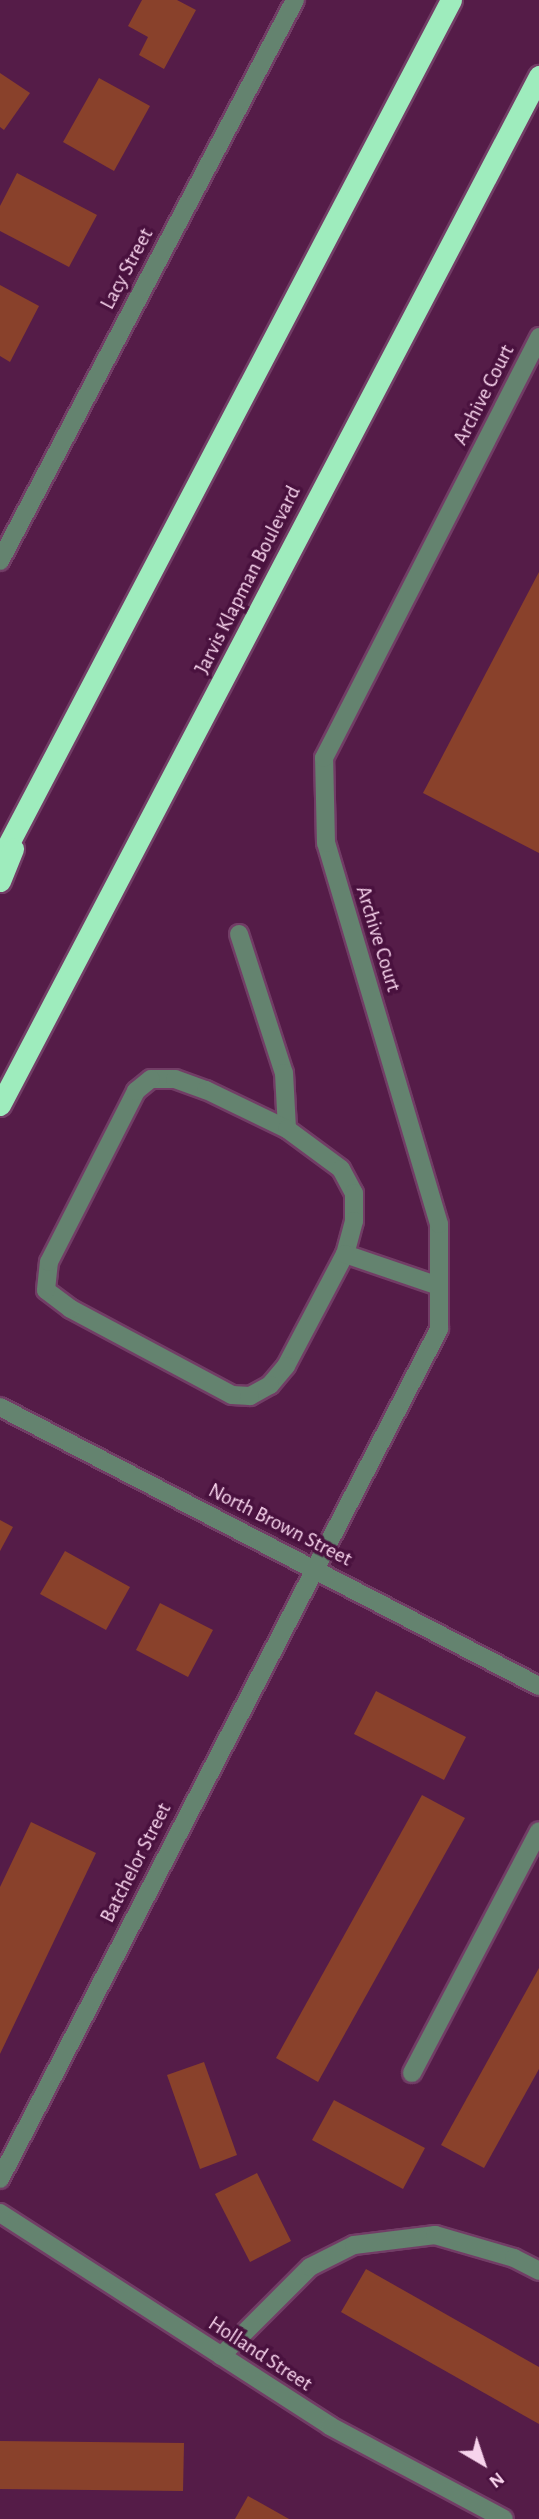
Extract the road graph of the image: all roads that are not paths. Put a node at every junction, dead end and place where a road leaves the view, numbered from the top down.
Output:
1 (295, 0) edge
2 (451, 0) edge
3 (539, 76) edge
4 (539, 337) edge
5 (0, 561) edge
6 (30, 803) junction
7 (0, 860) edge
8 (0, 881) edge
9 (239, 934) dead end
10 (0, 1105) edge
11 (287, 1129) junction
12 (345, 1254) junction
13 (439, 1286) junction
14 (0, 1407) edge
15 (313, 1567) junction
16 (539, 1686) edge
17 (539, 1831) edge
18 (412, 2073) dead end
19 (0, 2179) edge
20 (0, 2213) edge
21 (539, 2271) edge
22 (221, 2356) junction
23 (504, 2519) edge

1 - 5 street, Lacy Street
2 - 6 highway
3 - 10 highway, Jarvis Klapman Boulevard
4 - 13 street, Archive Court
6 - 7 highway
6 - 8 highway
9 - 11 street
11 - 12 street
11 - 12 street
12 - 13 street
13 - 15 street, Archive Court
14 - 15 street, North Brown Street
15 - 16 street, North Brown Street
15 - 19 street, Batchelor Street
17 - 18 street
20 - 22 street, Holland Street
21 - 22 street
22 - 23 street, Holland Street

